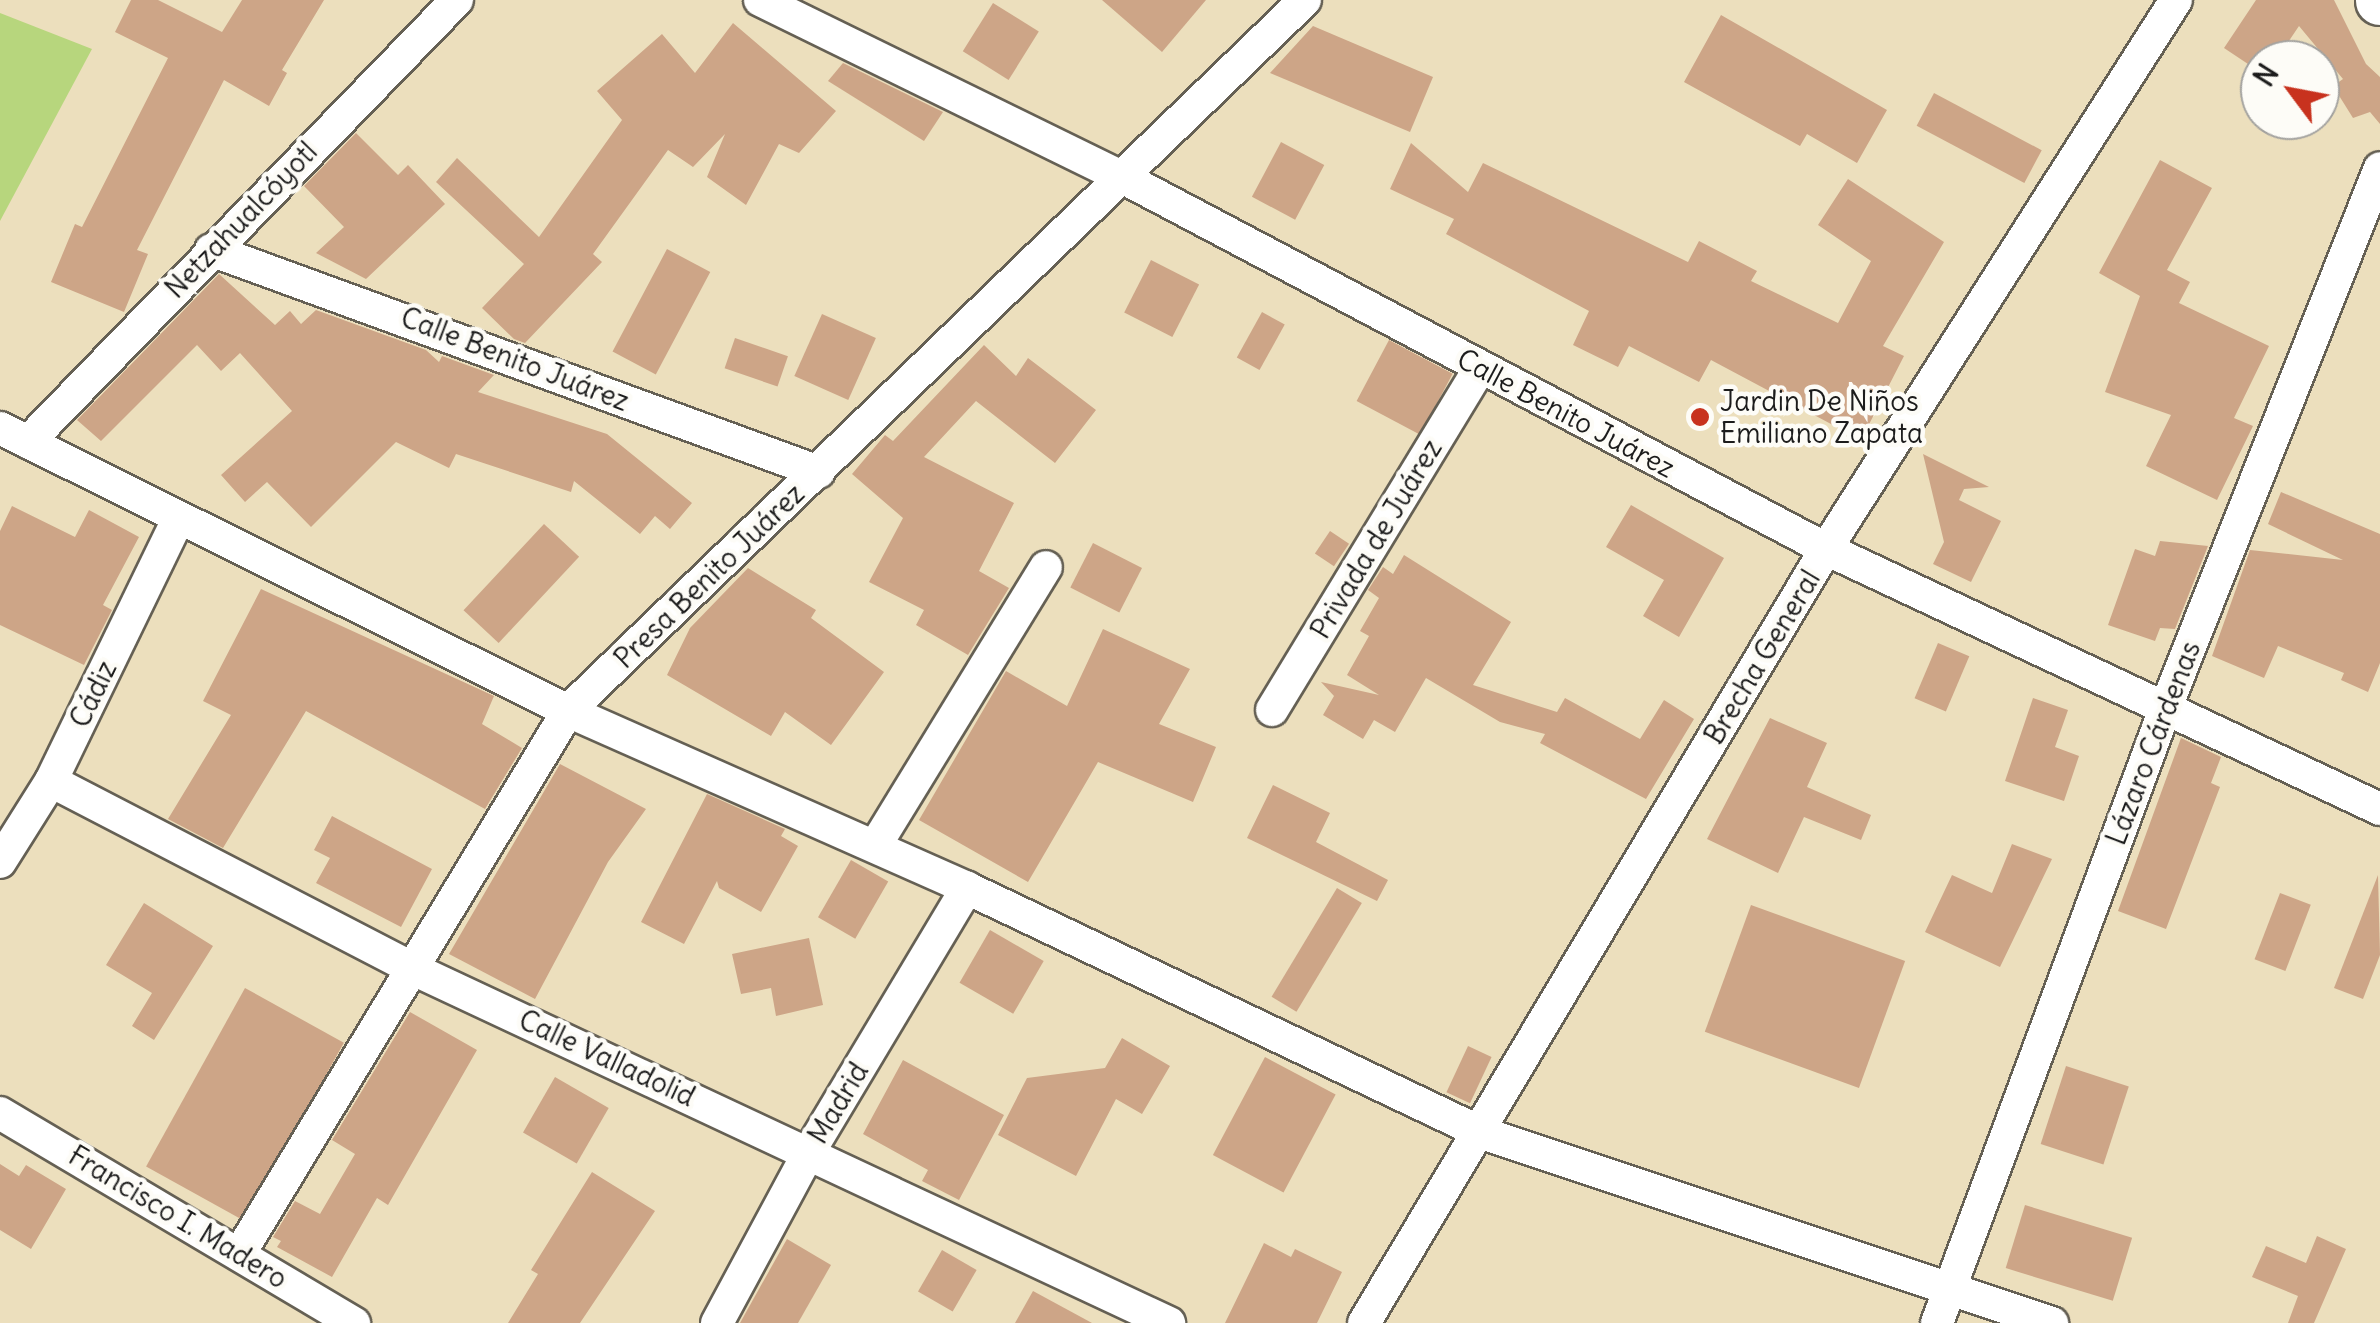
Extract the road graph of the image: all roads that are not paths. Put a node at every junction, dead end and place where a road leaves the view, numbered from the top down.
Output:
1 (458, 0) edge
2 (760, 0) edge
3 (1305, 0) edge
4 (2176, 0) edge
5 (2380, 168) edge
6 (1120, 176) junction
7 (210, 250) junction
8 (1480, 368) junction
9 (14, 435) edge
10 (819, 472) junction
11 (177, 521) junction
12 (1826, 549) junction
13 (1046, 567) dead end
14 (1272, 710) dead end
15 (568, 711) junction
16 (2164, 712) junction
17 (51, 781) junction
18 (2380, 810) edge
19 (875, 846) junction
20 (0, 862) edge
21 (967, 888) junction
22 (413, 969) junction
23 (0, 1113) edge
24 (1482, 1133) junction
25 (809, 1152) junction
26 (240, 1253) junction
27 (1948, 1288) junction
28 (354, 1323) edge
29 (716, 1323) edge
30 (1169, 1323) edge
31 (1364, 1323) edge
32 (1937, 1323) edge
33 (2052, 1323) edge

1 - 7 street, Netzahualcóyotl
2 - 6 street, Calle Benito Juárez
3 - 6 street, Presa Benito Juárez
4 - 12 street, Brecha General
5 - 16 street, Lázaro Cárdenas
6 - 8 street, Calle Benito Juárez
6 - 10 street, Presa Benito Juárez
7 - 9 street, Netzahualcóyotl
7 - 10 street, Calle Benito Juárez
8 - 12 street, Calle Benito Juárez
8 - 14 street, Privada de Juárez
9 - 11 street
10 - 15 street, Presa Benito Juárez
11 - 15 street
11 - 17 street, Cádiz
12 - 16 street, Calle Benito Juárez
12 - 24 street, Brecha General
13 - 19 street
15 - 19 street
15 - 22 street, Presa Benito Juárez
16 - 18 street, Calle Benito Juárez
16 - 27 street, Lázaro Cárdenas
17 - 20 street, Cádiz
17 - 22 street, Calle Valladolid
19 - 21 street
21 - 24 street
21 - 25 street, Madrid
22 - 25 street, Calle Valladolid
22 - 26 street, Presa Benito Juárez
23 - 26 street, Francisco I. Madero
24 - 27 street
24 - 31 street, Brecha General
25 - 29 street, Madrid
25 - 30 street, Calle Valladolid
26 - 28 street, Francisco I. Madero
27 - 32 street, Lázaro Cárdenas
27 - 33 street

